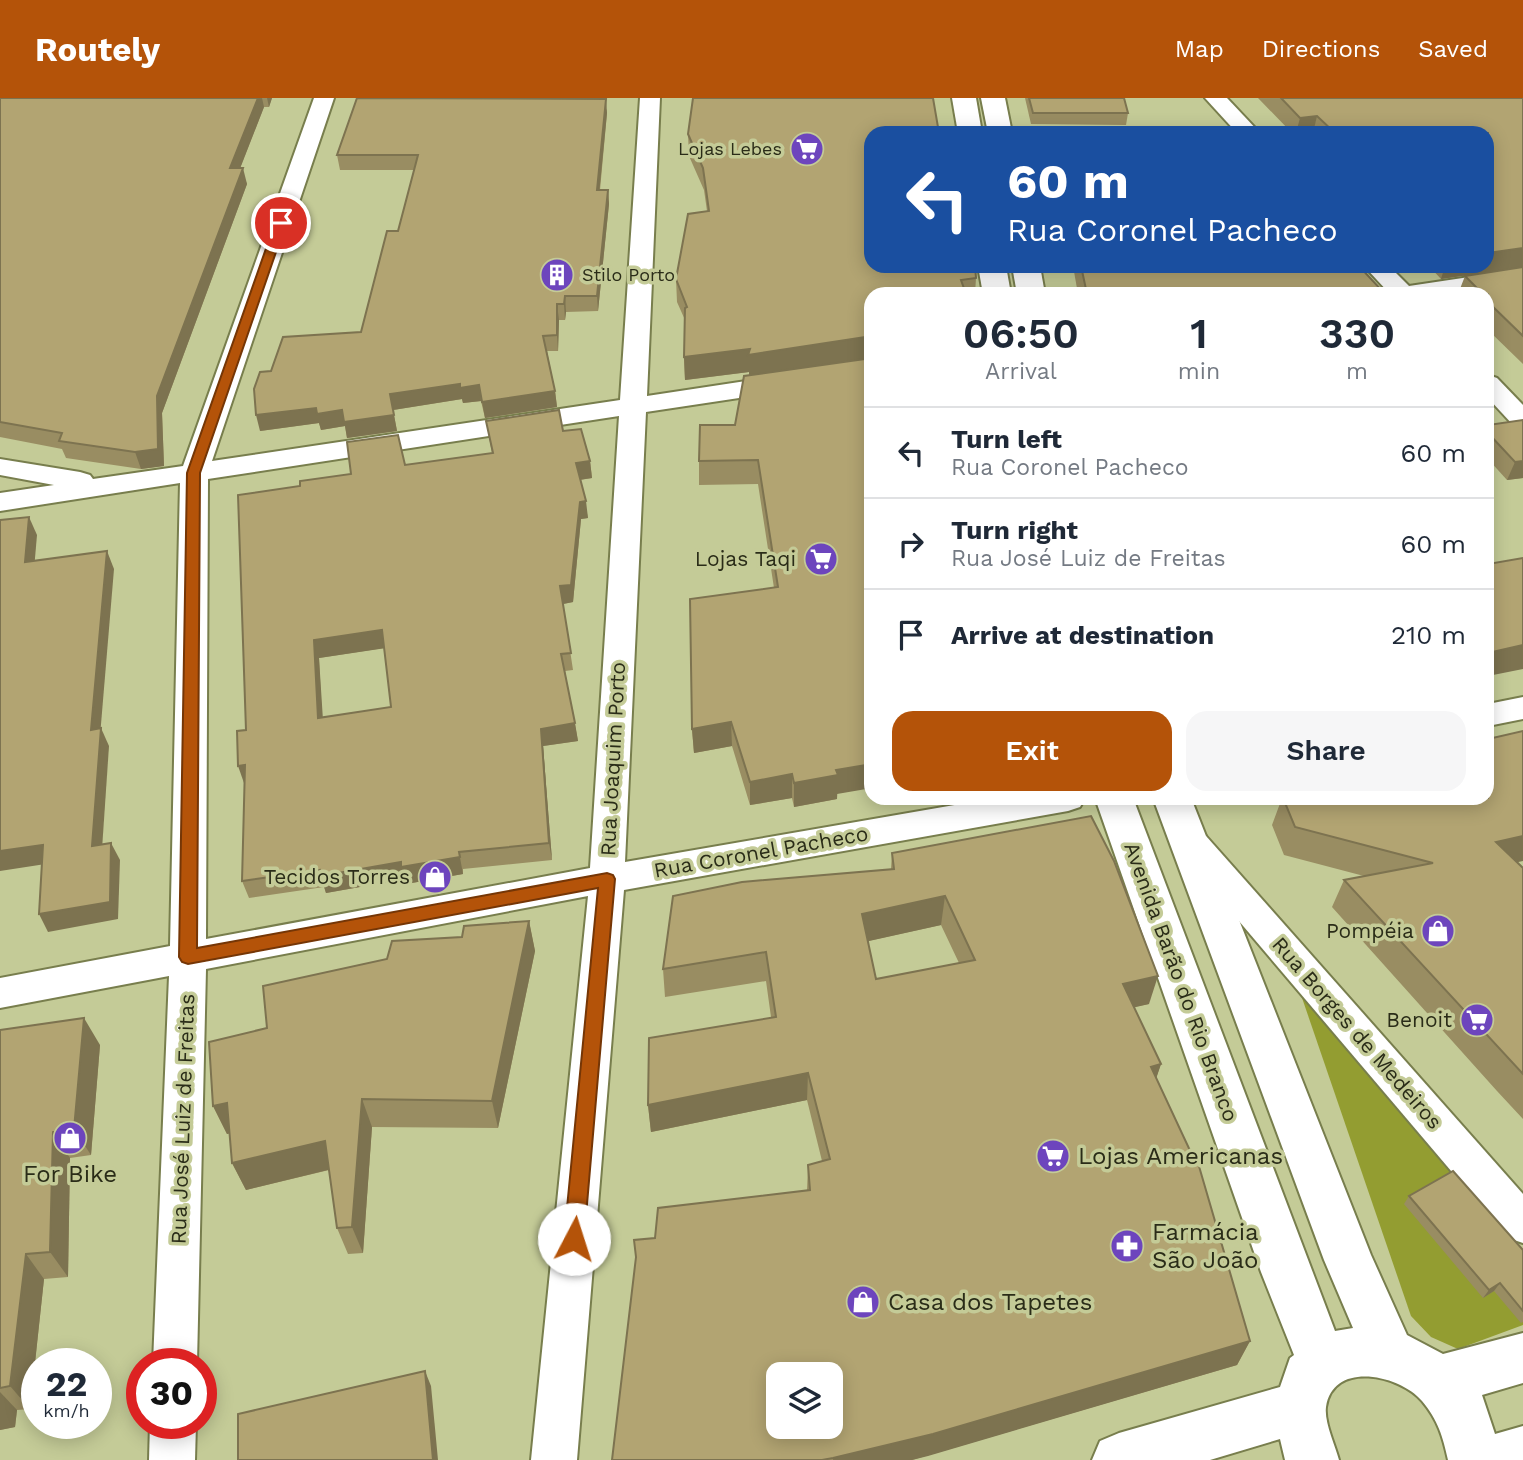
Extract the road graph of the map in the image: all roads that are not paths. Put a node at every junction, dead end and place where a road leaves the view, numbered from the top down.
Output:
1 (324, 98) edge
2 (650, 98) edge
3 (964, 98) edge
4 (993, 98) edge
5 (1215, 98) edge
6 (969, 126) edge
7 (999, 126) edge
8 (1242, 126) edge
9 (1383, 273) edge
10 (1523, 276) edge
11 (1396, 287) edge
12 (1450, 287) edge
13 (864, 371) edge
14 (1494, 389) edge
15 (632, 408) junction
16 (1523, 420) edge
17 (0, 467) edge
18 (194, 473) junction
19 (108, 485) junction
20 (0, 502) edge
21 (1523, 708) edge
22 (1494, 714) edge
23 (1028, 805) edge
24 (1117, 805) edge
25 (1175, 805) edge
26 (1191, 843) junction
27 (607, 879) junction
28 (188, 957) junction
29 (0, 993) edge
30 (1523, 1224) edge
31 (175, 1348) edge
32 (1389, 1352) junction
33 (1523, 1358) edge
34 (1322, 1362) junction
35 (1438, 1381) junction
36 (1298, 1408) junction
37 (173, 1439) edge
38 (1523, 1453) edge
39 (172, 1460) edge
40 (554, 1460) edge
41 (1119, 1460) edge
42 (1312, 1460) edge
43 (1475, 1460) edge
44 (1498, 1460) edge

1 - 18 street, Rua José Luiz de Freitas
2 - 15 street, Rua Joaquim Porto
3 - 6 main road
4 - 7 main road
5 - 8 street
9 - 11 street
10 - 12 street
13 - 15 street
14 - 16 street
15 - 18 street
15 - 27 street, Rua Joaquim Porto
17 - 19 street
18 - 19 street
18 - 28 street, Rua José Luiz de Freitas
19 - 20 street
21 - 22 street
23 - 27 street, Rua Coronel Pacheco
24 - 34 main road, Avenida Barão do Rio Branco
25 - 26 main road
26 - 30 street, Rua Borges de Medeiros
26 - 32 main road
27 - 28 street, Rua Coronel Pacheco
27 - 40 street, Rua Joaquim Porto
28 - 29 street, Rua Coronel Pacheco
28 - 31 street, Rua José Luiz de Freitas
32 - 34 main road
32 - 35 main road
33 - 35 main road
34 - 36 main road
35 - 43 main road
36 - 41 main road
36 - 42 main road
37 - 39 street
38 - 44 main road

